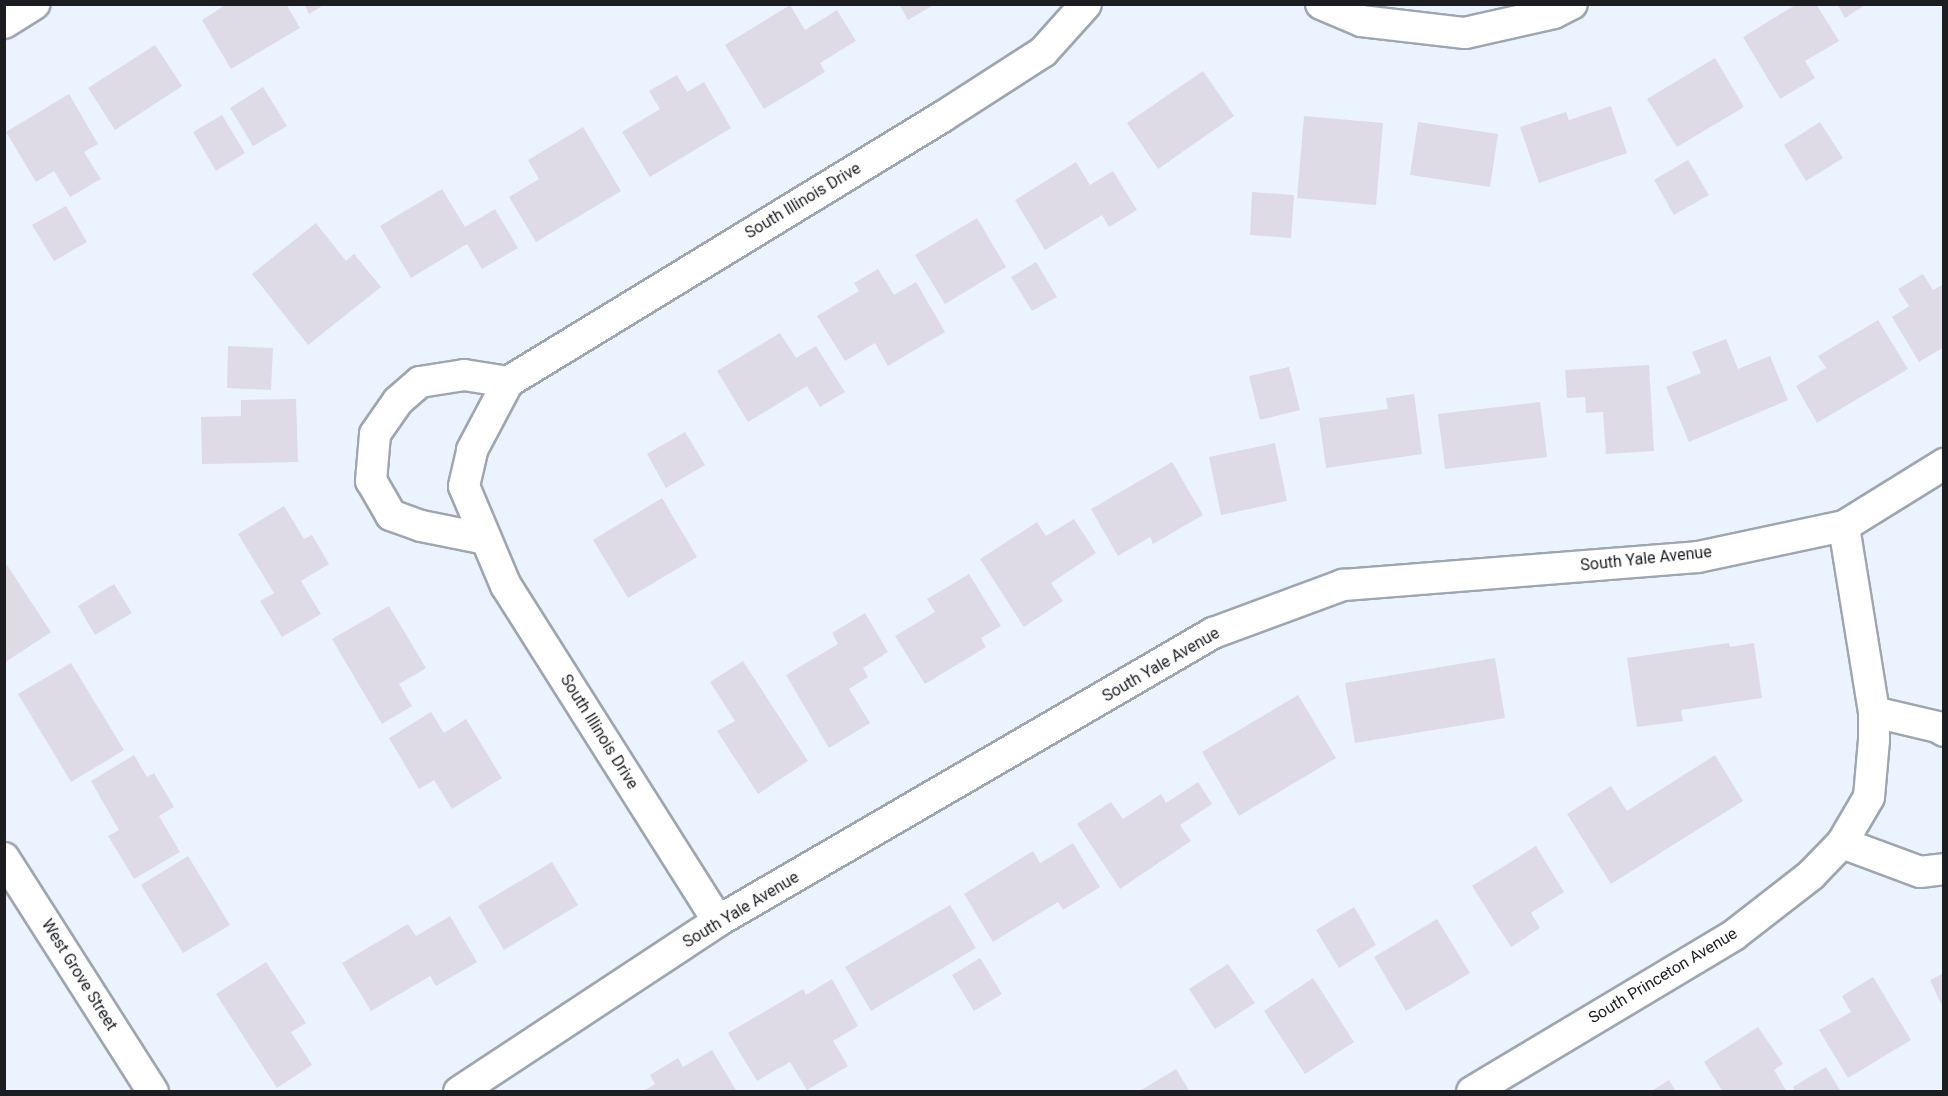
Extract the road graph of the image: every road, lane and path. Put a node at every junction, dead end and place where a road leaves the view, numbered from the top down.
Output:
1 (34, 4) edge
2 (1086, 4) edge
3 (1321, 4) edge
4 (1572, 4) edge
5 (4, 23) edge
6 (508, 382) junction
7 (1944, 464) edge
8 (1844, 526) junction
9 (486, 540) junction
10 (1874, 712) junction
11 (1944, 731) edge
12 (1842, 843) junction
13 (4, 858) edge
14 (1944, 869) edge
15 (718, 921) junction
16 (153, 1092) edge
17 (459, 1092) edge
18 (1472, 1092) edge

1 - 5 street
2 - 6 street, South Illinois Drive
3 - 4 street
6 - 9 street, South Illinois Drive
6 - 9 street
7 - 8 street, South Yale Avenue
8 - 10 street, South Princeton Avenue
8 - 15 street, South Yale Avenue
9 - 15 street, South Illinois Drive
10 - 11 street
10 - 12 street, South Princeton Avenue
12 - 14 street
12 - 18 street, South Princeton Avenue
13 - 16 street, West Grove Street
15 - 17 street, South Yale Avenue

